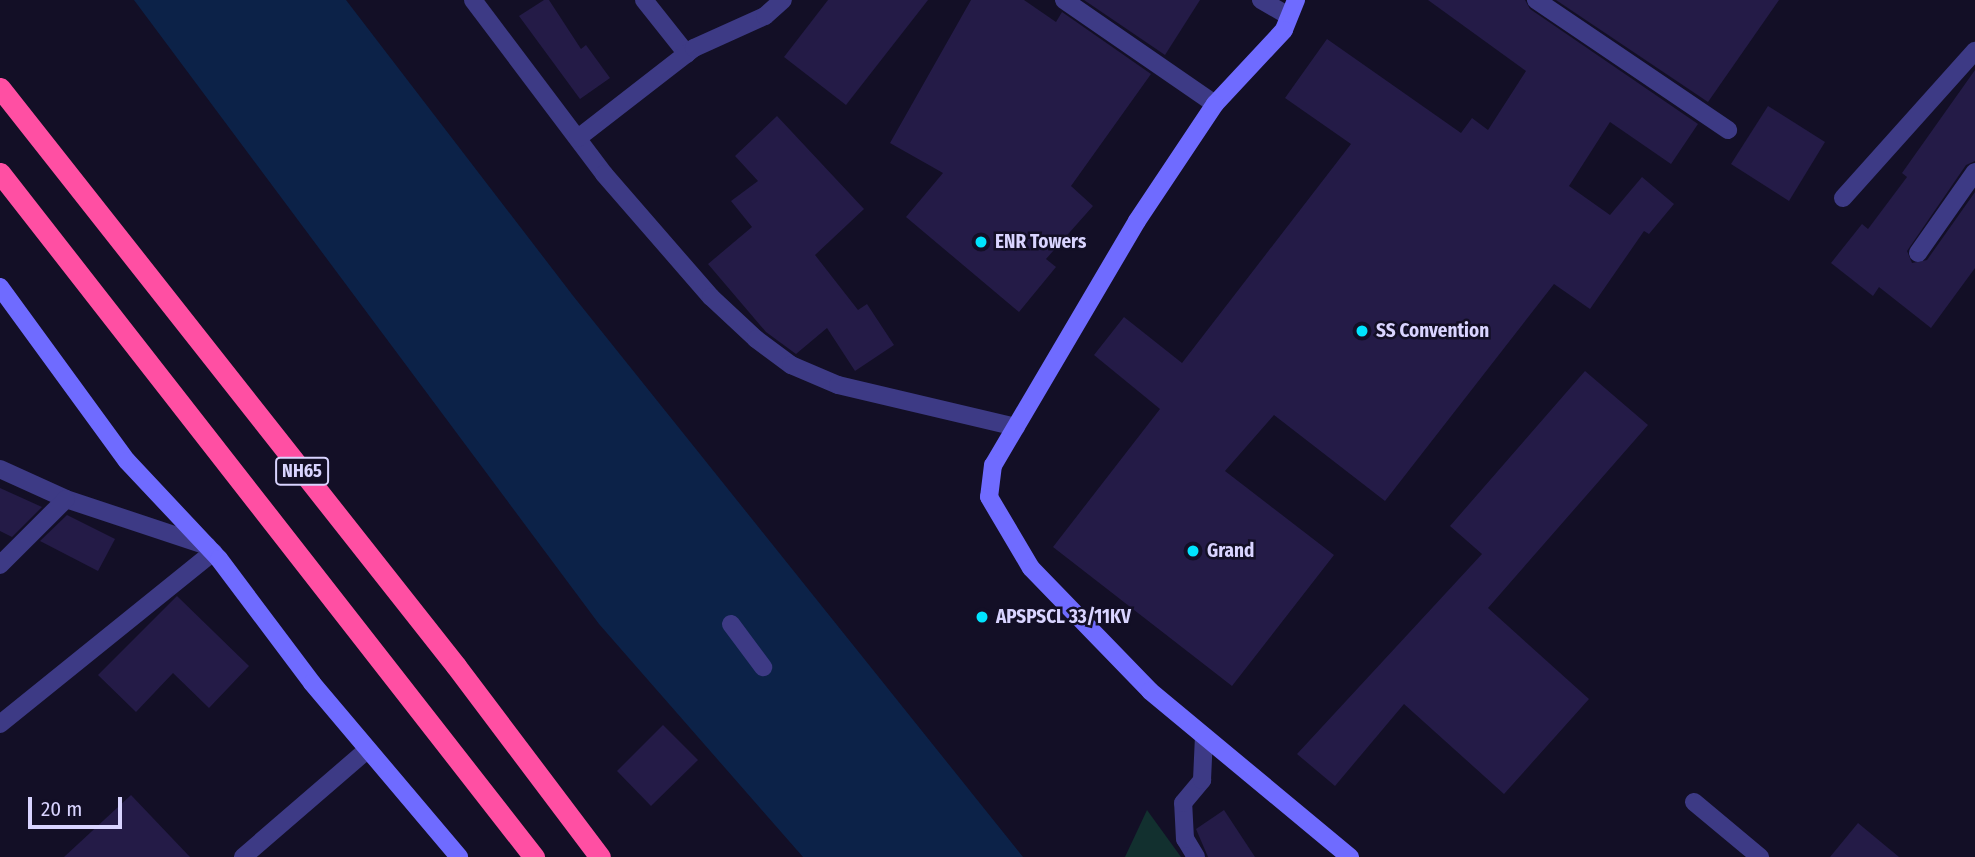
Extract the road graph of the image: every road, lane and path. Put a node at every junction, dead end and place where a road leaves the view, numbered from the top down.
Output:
1 (473, 0) edge
2 (643, 0) edge
3 (783, 0) edge
4 (1064, 0) edge
5 (1261, 0) edge
6 (1536, 0) edge
7 (1292, 8) edge
8 (1975, 51) edge
9 (687, 54) junction
10 (0, 88) edge
11 (1215, 104) junction
12 (1728, 130) dead end
13 (578, 138) junction
14 (1975, 172) edge
15 (0, 173) edge
16 (1843, 198) dead end
17 (1918, 253) dead end
18 (0, 287) edge
19 (1016, 427) junction
20 (0, 469) edge
21 (66, 499) junction
22 (210, 549) junction
23 (0, 565) edge
24 (731, 624) dead end
25 (764, 667) dead end
26 (0, 724) edge
27 (1204, 736) junction
28 (368, 750) junction
29 (1694, 802) dead end
30 (243, 857) edge
31 (459, 857) edge
32 (534, 857) edge
33 (600, 857) edge
34 (1196, 857) edge
35 (1350, 857) edge
36 (1760, 857) edge

1 - 13 street
2 - 9 street
3 - 9 street
4 - 11 street
5 - 7 street
6 - 12 street
7 - 11 street
8 - 16 street
9 - 13 street
10 - 33 highway, NH65
11 - 19 street
13 - 19 street
14 - 17 street
15 - 32 highway, NH65
18 - 22 street
19 - 27 street
20 - 21 street
21 - 22 street
21 - 23 street
22 - 26 street
22 - 28 street
24 - 25 street
27 - 34 street
27 - 35 street
28 - 30 street
28 - 31 street
29 - 36 street

